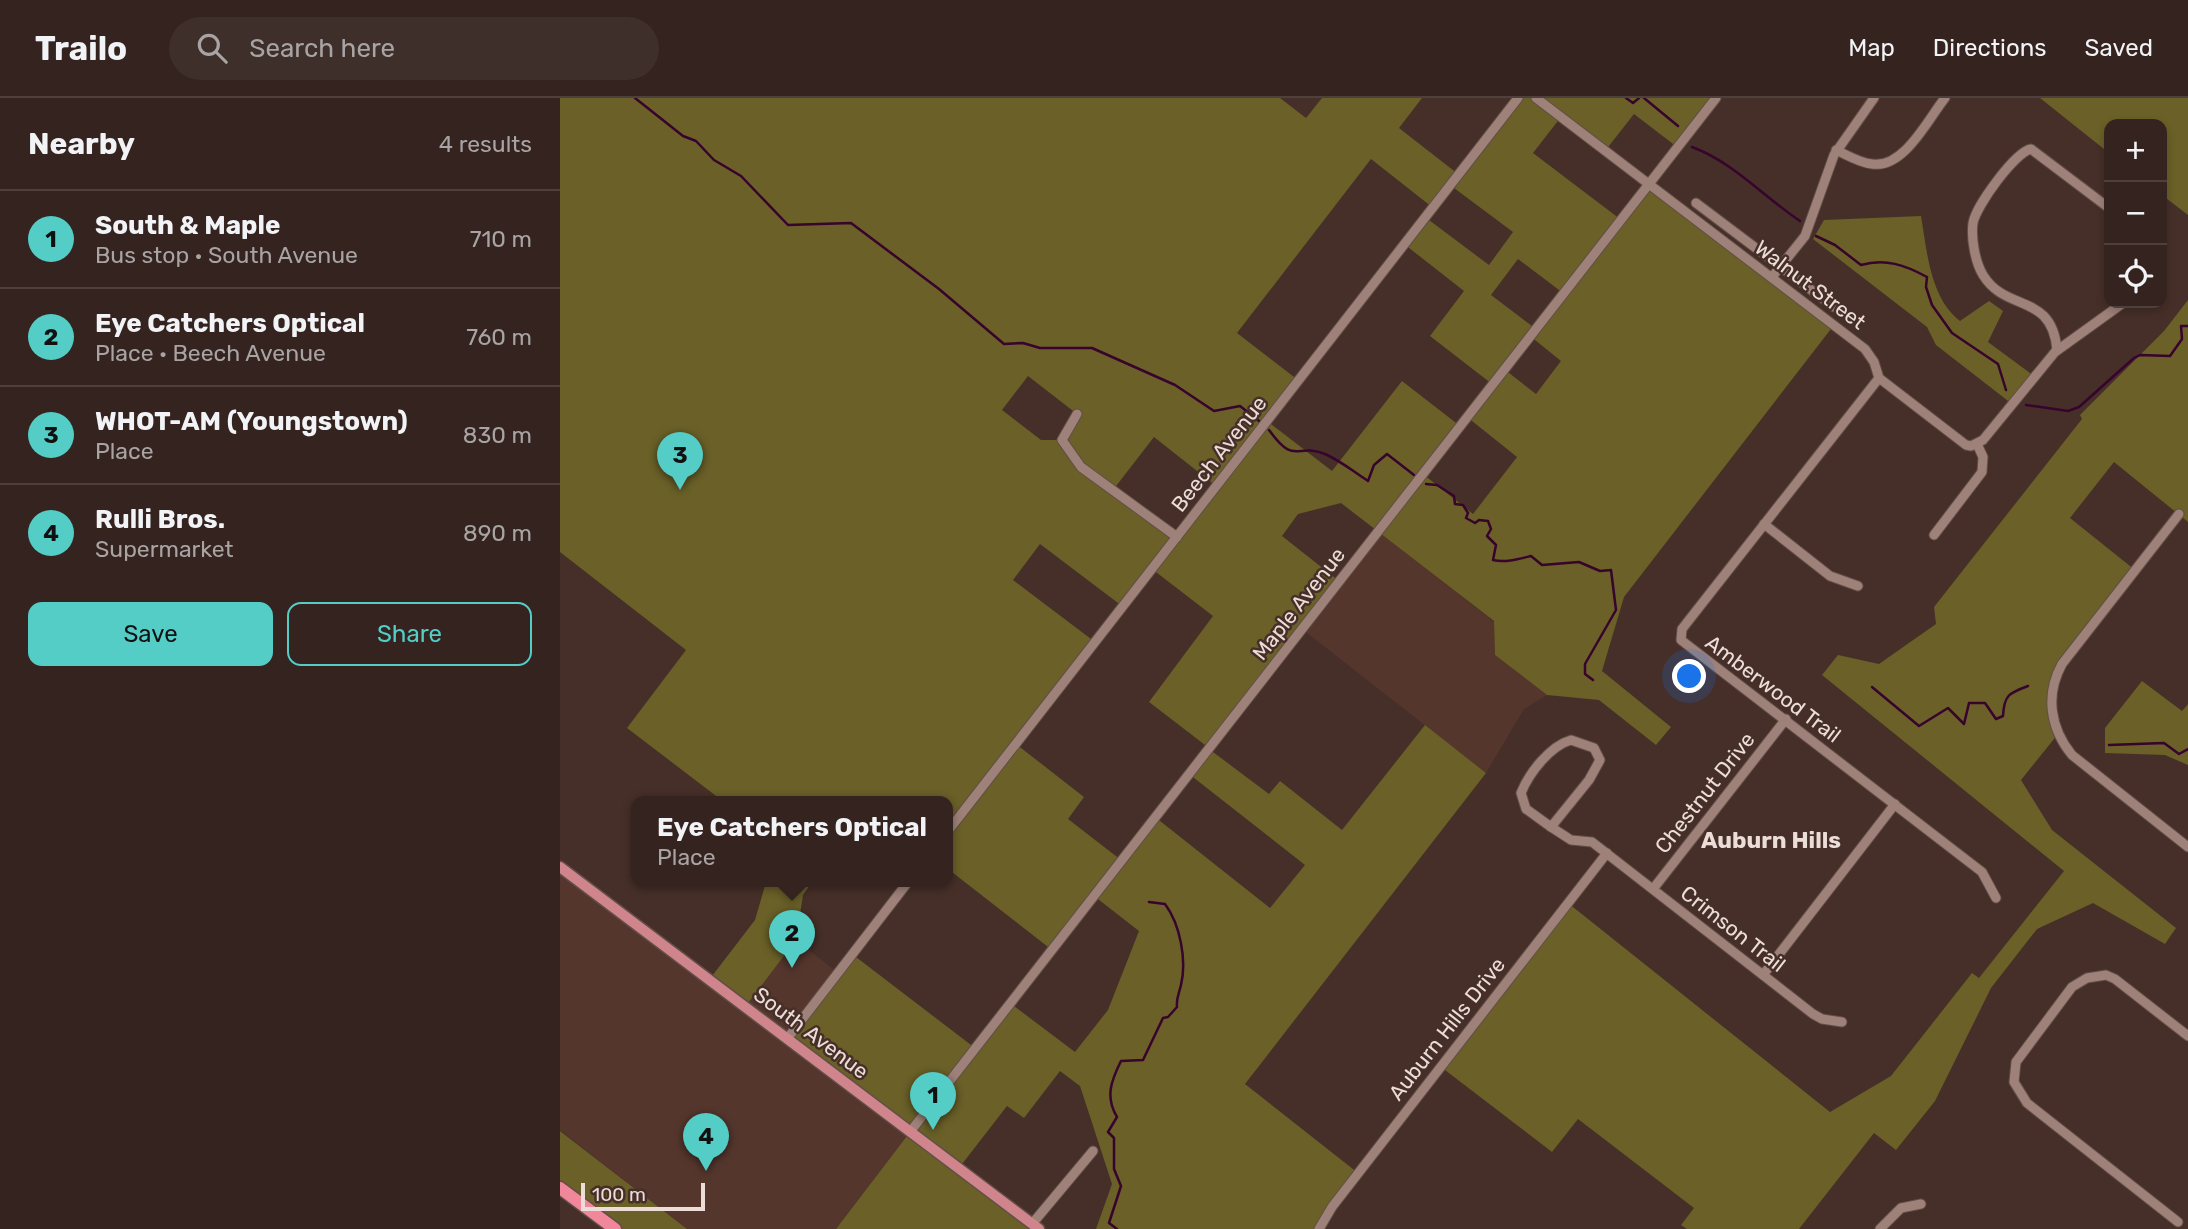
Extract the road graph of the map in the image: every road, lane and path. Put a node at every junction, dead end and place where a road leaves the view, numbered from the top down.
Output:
1 (1518, 98) edge
2 (1536, 98) edge
3 (1716, 98) edge
4 (1874, 98) edge
5 (1945, 98) edge
6 (1836, 150) junction
7 (1648, 184) junction
8 (1696, 203) dead end
9 (2104, 204) edge
10 (1781, 266) junction
11 (1772, 277) junction
12 (1834, 307) dead end
13 (2116, 308) edge
14 (2057, 350) junction
15 (1879, 378) junction
16 (1077, 414) dead end
17 (1977, 444) junction
18 (2179, 514) dead end
19 (1764, 524) junction
20 (1934, 535) dead end
21 (1177, 537) junction
22 (1858, 586) dead end
23 (1786, 719) junction
24 (1895, 804) junction
25 (953, 825) edge
26 (1551, 827) junction
27 (2188, 847) edge
28 (1607, 853) junction
29 (560, 867) edge
30 (904, 887) edge
31 (1653, 889) junction
32 (1996, 898) dead end
33 (1763, 975) junction
34 (1842, 1022) dead end
35 (2186, 1031) edge
36 (787, 1039) junction
37 (910, 1132) junction
38 (1093, 1151) dead end
39 (560, 1188) edge
40 (1921, 1204) dead end
41 (2178, 1222) dead end
42 (1036, 1226) edge
43 (615, 1229) edge
44 (1319, 1229) edge
45 (1880, 1229) edge

1 - 21 street, Beech Avenue
2 - 7 street, Walnut Street
3 - 7 street, Maple Avenue
4 - 6 street
5 - 6 street
6 - 10 street
7 - 11 street, Walnut Street
7 - 37 street, Maple Avenue
8 - 10 street
9 - 14 street
10 - 11 street
10 - 12 street
11 - 15 street, Walnut Street
13 - 14 street
14 - 17 street
15 - 17 street, Walnut Street
15 - 19 street, Amberwood Trail
16 - 21 street
17 - 20 street
18 - 27 street
19 - 22 street
19 - 23 street, Amberwood Trail
21 - 25 street, Beech Avenue
23 - 24 street, Amberwood Trail
23 - 31 street, Chestnut Drive
24 - 32 street, Amberwood Trail
24 - 33 street
26 - 26 street, Crimson Trail
26 - 28 street, Crimson Trail
28 - 31 street, Crimson Trail
28 - 44 street, Auburn Hills Drive
29 - 36 main road, South Avenue
30 - 36 street
31 - 33 street, Crimson Trail
33 - 34 street, Crimson Trail
35 - 41 street
36 - 37 main road, South Avenue
37 - 42 main road, South Avenue
38 - 42 street
39 - 43 highway
40 - 45 street

